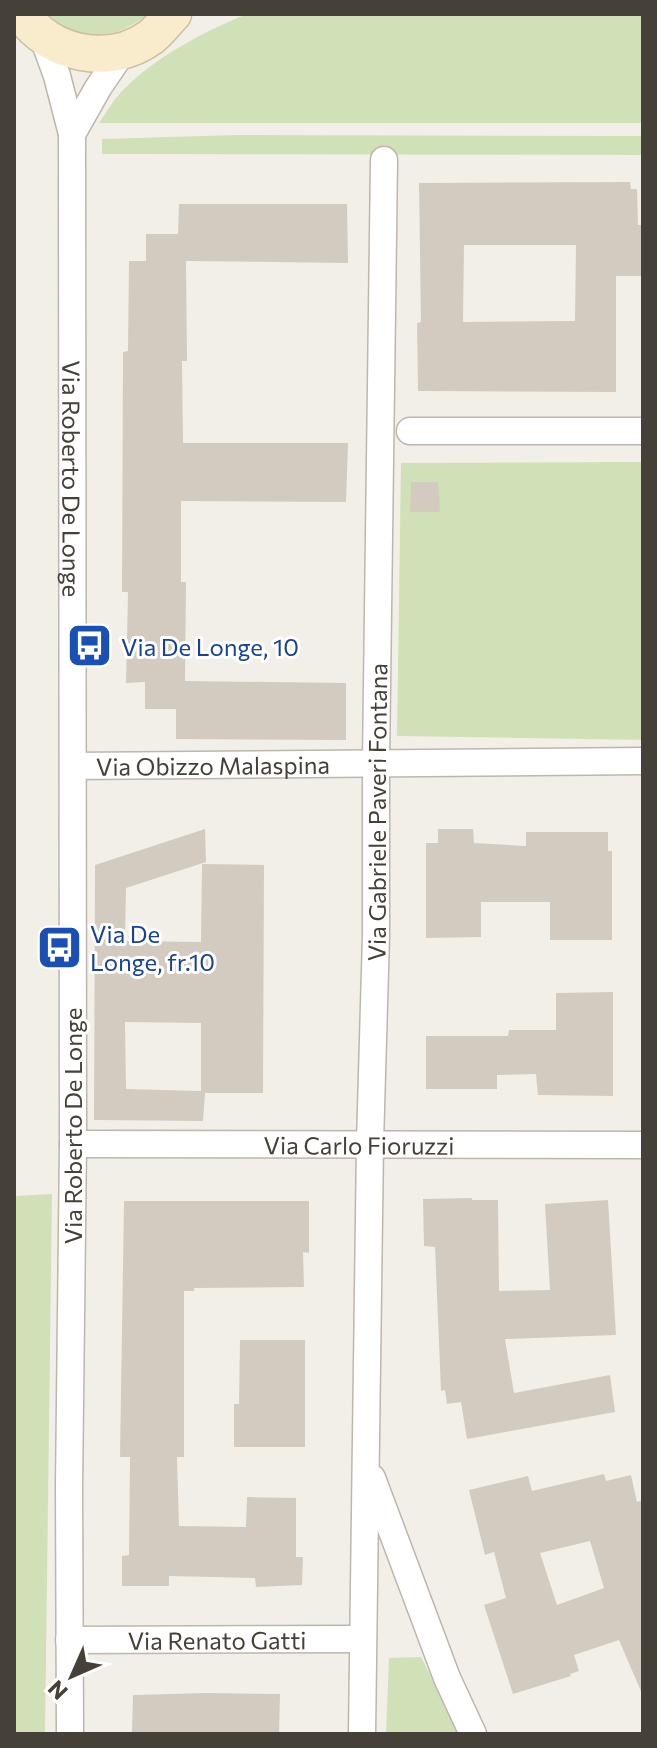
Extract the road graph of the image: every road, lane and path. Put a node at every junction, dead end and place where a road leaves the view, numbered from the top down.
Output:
1 (173, 14) edge
2 (33, 25) edge
3 (123, 51) junction
4 (72, 134) junction
5 (384, 160) dead end
6 (410, 431) dead end
7 (643, 431) edge
8 (643, 761) edge
9 (376, 762) junction
10 (73, 766) junction
11 (370, 1143) junction
12 (73, 1144) junction
13 (643, 1145) edge
14 (366, 1464) junction
15 (363, 1639) junction
16 (69, 1640) junction
17 (70, 1734) edge
18 (362, 1734) edge
19 (473, 1734) edge

1 - 3 main road
2 - 3 main road
2 - 4 street, Via Roberto De Longe
3 - 4 street
4 - 10 street, Via Roberto De Longe
5 - 9 street, Via Gabriele Paveri Fontana
6 - 7 street
8 - 9 street, Via Obizzo Malaspina
9 - 10 street, Via Obizzo Malaspina
9 - 11 street, Via Gabriele Paveri Fontana
10 - 12 street, Via Roberto De Longe
11 - 12 street, Via Carlo Fioruzzi
11 - 13 street, Via Carlo Fioruzzi
11 - 14 street, Via Gabriele Paveri Fontana
12 - 16 street, Via Roberto De Longe
14 - 15 street, Via Gabriele Paveri Fontana
14 - 19 street, Via Gabriele Paveri Fontana
15 - 16 street, Via Renato Gatti
15 - 18 street, Via Gabriele Paveri Fontana
16 - 17 street, Via Roberto De Longe

